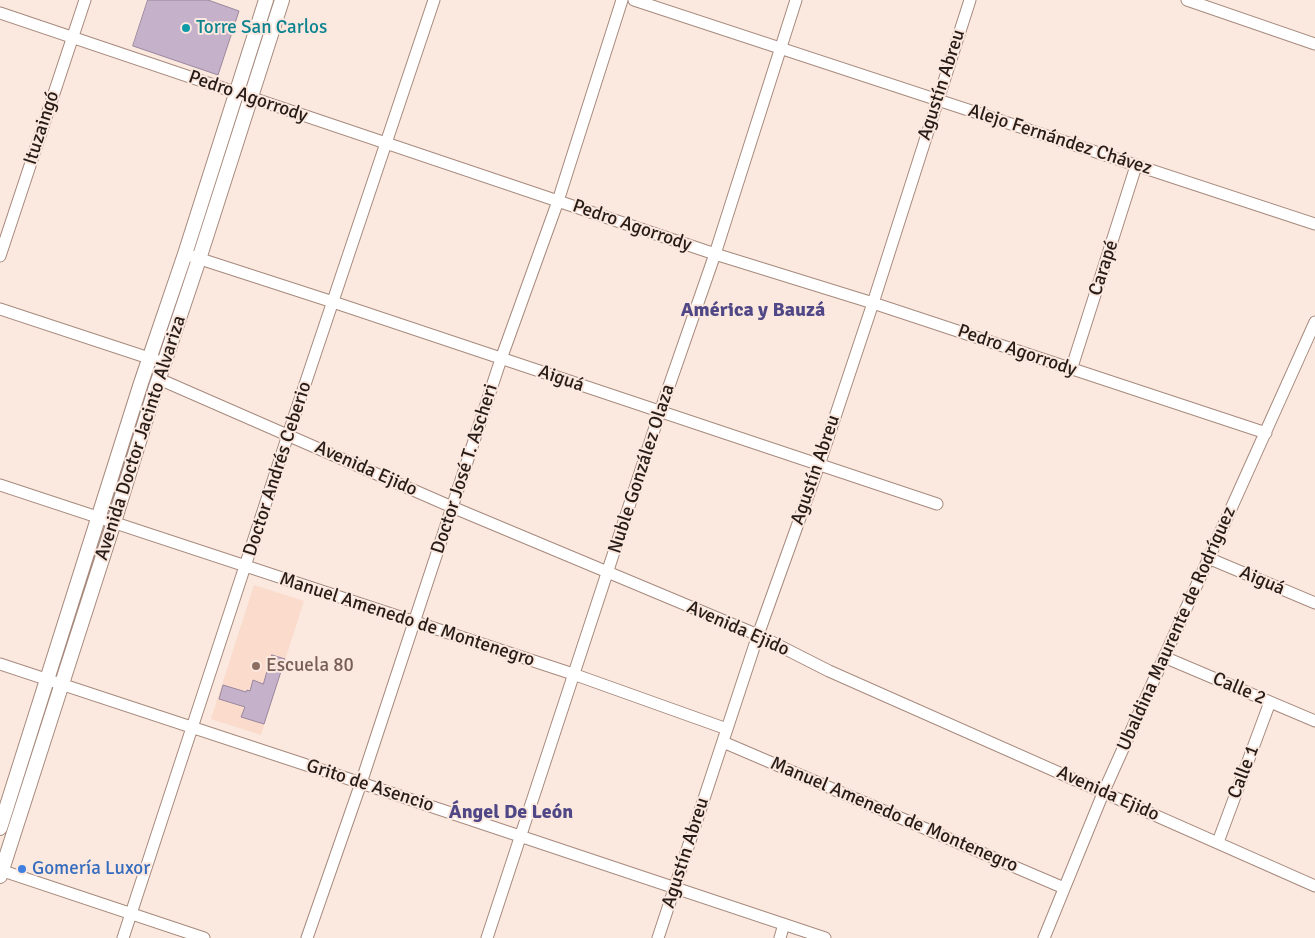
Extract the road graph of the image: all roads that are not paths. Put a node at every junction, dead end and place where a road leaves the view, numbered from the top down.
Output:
1 (85, 0) edge
2 (266, 0) edge
3 (282, 0) edge
4 (434, 0) edge
5 (622, 0) edge
6 (634, 0) edge
7 (796, 0) edge
8 (970, 0) edge
9 (1187, 0) edge
10 (0, 13) edge
11 (72, 38) junction
12 (1315, 44) edge
13 (780, 48) junction
14 (236, 94) junction
15 (251, 98) junction
16 (937, 100) junction
17 (386, 144) junction
18 (1136, 166) junction
19 (558, 201) junction
20 (1315, 224) edge
21 (185, 254) junction
22 (715, 254) junction
23 (0, 256) edge
24 (199, 259) junction
25 (333, 302) junction
26 (873, 303) junction
27 (0, 309) edge
28 (1315, 322) edge
29 (150, 358) junction
30 (501, 359) junction
31 (164, 363) junction
32 (1071, 370) junction
33 (159, 379) junction
34 (660, 412) junction
35 (1266, 433) junction
36 (288, 435) junction
37 (819, 465) junction
38 (0, 485) edge
39 (937, 504) dead end
40 (452, 507) junction
41 (99, 517) junction
42 (114, 522) junction
43 (1208, 558) junction
44 (246, 567) junction
45 (608, 573) junction
46 (1315, 603) edge
47 (414, 622) junction
48 (758, 635) junction
49 (1164, 657) junction
50 (0, 664) edge
51 (573, 674) junction
52 (48, 680) junction
53 (62, 684) junction
54 (1270, 702) junction
55 (1315, 721) edge
56 (192, 728) junction
57 (727, 729) junction
58 (723, 742) junction
59 (361, 783) junction
60 (1104, 791) junction
61 (0, 828) edge
62 (521, 836) junction
63 (1218, 842) junction
64 (1, 872) edge
65 (1315, 886) edge
66 (675, 888) junction
67 (1064, 888) junction
68 (130, 914) junction
69 (784, 924) junction
70 (123, 938) edge
71 (204, 938) edge
72 (307, 938) edge
73 (487, 938) edge
74 (658, 938) edge
75 (780, 938) edge
76 (825, 938) edge
77 (1044, 938) edge

1 - 11 street, Ituzaingó
2 - 14 main road, Avenida Doctor Jacinto Alvariza
3 - 15 main road, Avenida Doctor Jacinto Alvariza
4 - 17 street, Doctor Andrés Ceberio
5 - 19 street, Doctor José T. Ascheri
6 - 13 street, Alejo Fernández Chávez
7 - 13 street, Nuble González Olaza
8 - 16 street, Agustín Abreu
9 - 12 street
10 - 11 street, Pedro Agorrody
11 - 14 street, Pedro Agorrody
11 - 23 street, Ituzaingó
13 - 16 street, Alejo Fernández Chávez
13 - 22 street, Nuble González Olaza
14 - 15 street, Pedro Agorrody
14 - 21 main road, Avenida Doctor Jacinto Alvariza
15 - 17 street, Pedro Agorrody
15 - 24 main road, Avenida Doctor Jacinto Alvariza
16 - 18 street, Alejo Fernández Chávez
16 - 26 street, Agustín Abreu
17 - 19 street, Pedro Agorrody
17 - 25 street, Doctor Andrés Ceberio
18 - 20 street, Alejo Fernández Chávez
18 - 32 street, Carapé
19 - 22 street, Pedro Agorrody
19 - 30 street, Doctor José T. Ascheri
21 - 24 street, Aiguá
21 - 29 main road, Avenida Doctor Jacinto Alvariza
22 - 26 street, Pedro Agorrody
22 - 34 street, Nuble González Olaza
24 - 25 street, Aiguá
24 - 31 main road, Avenida Doctor Jacinto Alvariza
25 - 30 street, Aiguá
25 - 36 street, Doctor Andrés Ceberio
26 - 32 street, Pedro Agorrody
26 - 37 street, Agustín Abreu
27 - 29 street
28 - 35 street, Ubaldina Maurente de Rodríguez
29 - 31 street
29 - 41 main road, Avenida Doctor Jacinto Alvariza
30 - 34 street, Aiguá
30 - 40 street, Doctor José T. Ascheri
31 - 33 main road, Avenida Doctor Jacinto Alvariza
32 - 35 street, Pedro Agorrody
33 - 36 street, Avenida Ejido
33 - 42 main road, Avenida Doctor Jacinto Alvariza
34 - 37 street, Aiguá
34 - 45 street, Nuble González Olaza
35 - 43 street, Ubaldina Maurente de Rodríguez
36 - 40 street, Avenida Ejido
36 - 44 street, Doctor Andrés Ceberio
37 - 39 street, Aiguá
37 - 48 street, Agustín Abreu
38 - 41 street, Manuel Amenedo de Montenegro
40 - 45 street, Avenida Ejido
40 - 47 street, Doctor José T. Ascheri
41 - 42 street, Manuel Amenedo de Montenegro
41 - 52 main road, Avenida Doctor Jacinto Alvariza
42 - 44 street, Manuel Amenedo de Montenegro
42 - 53 main road, Avenida Doctor Jacinto Alvariza
43 - 46 street, Aiguá
43 - 49 street, Ubaldina Maurente de Rodríguez
44 - 47 street, Manuel Amenedo de Montenegro
44 - 56 street, Doctor Andrés Ceberio
45 - 48 street, Avenida Ejido
45 - 51 street, Nuble González Olaza
47 - 51 street, Manuel Amenedo de Montenegro
47 - 59 street, Doctor José T. Ascheri
48 - 57 street, Agustín Abreu
48 - 60 street, Avenida Ejido
49 - 54 street, Calle 2
49 - 60 street, Ubaldina Maurente de Rodríguez
50 - 52 street, Grito de Asencio
51 - 57 street, Manuel Amenedo de Montenegro
51 - 62 street, Nuble González Olaza
52 - 53 street, Grito de Asencio
52 - 61 main road, Avenida Doctor Jacinto Alvariza
53 - 56 street, Grito de Asencio
53 - 64 main road, Avenida Doctor Jacinto Alvariza
54 - 55 street, Calle 2
54 - 63 street, Calle 1
56 - 59 street, Grito de Asencio
56 - 68 street, Doctor Andrés Ceberio
57 - 58 street, Agustín Abreu
58 - 66 street, Agustín Abreu
58 - 67 street, Manuel Amenedo de Montenegro
59 - 62 street, Grito de Asencio
59 - 72 street, Doctor José T. Ascheri
60 - 63 street, Avenida Ejido
60 - 67 street, Ubaldina Maurente de Rodríguez
62 - 66 street, Grito de Asencio
62 - 73 street, Nuble González Olaza
63 - 65 street, Avenida Ejido
64 - 68 street
66 - 69 street, Grito de Asencio
66 - 74 street, Agustín Abreu
67 - 77 street, Ubaldina Maurente de Rodríguez
68 - 70 street, Doctor Andrés Ceberio
68 - 71 street
69 - 75 street
69 - 76 street, Grito de Asencio

